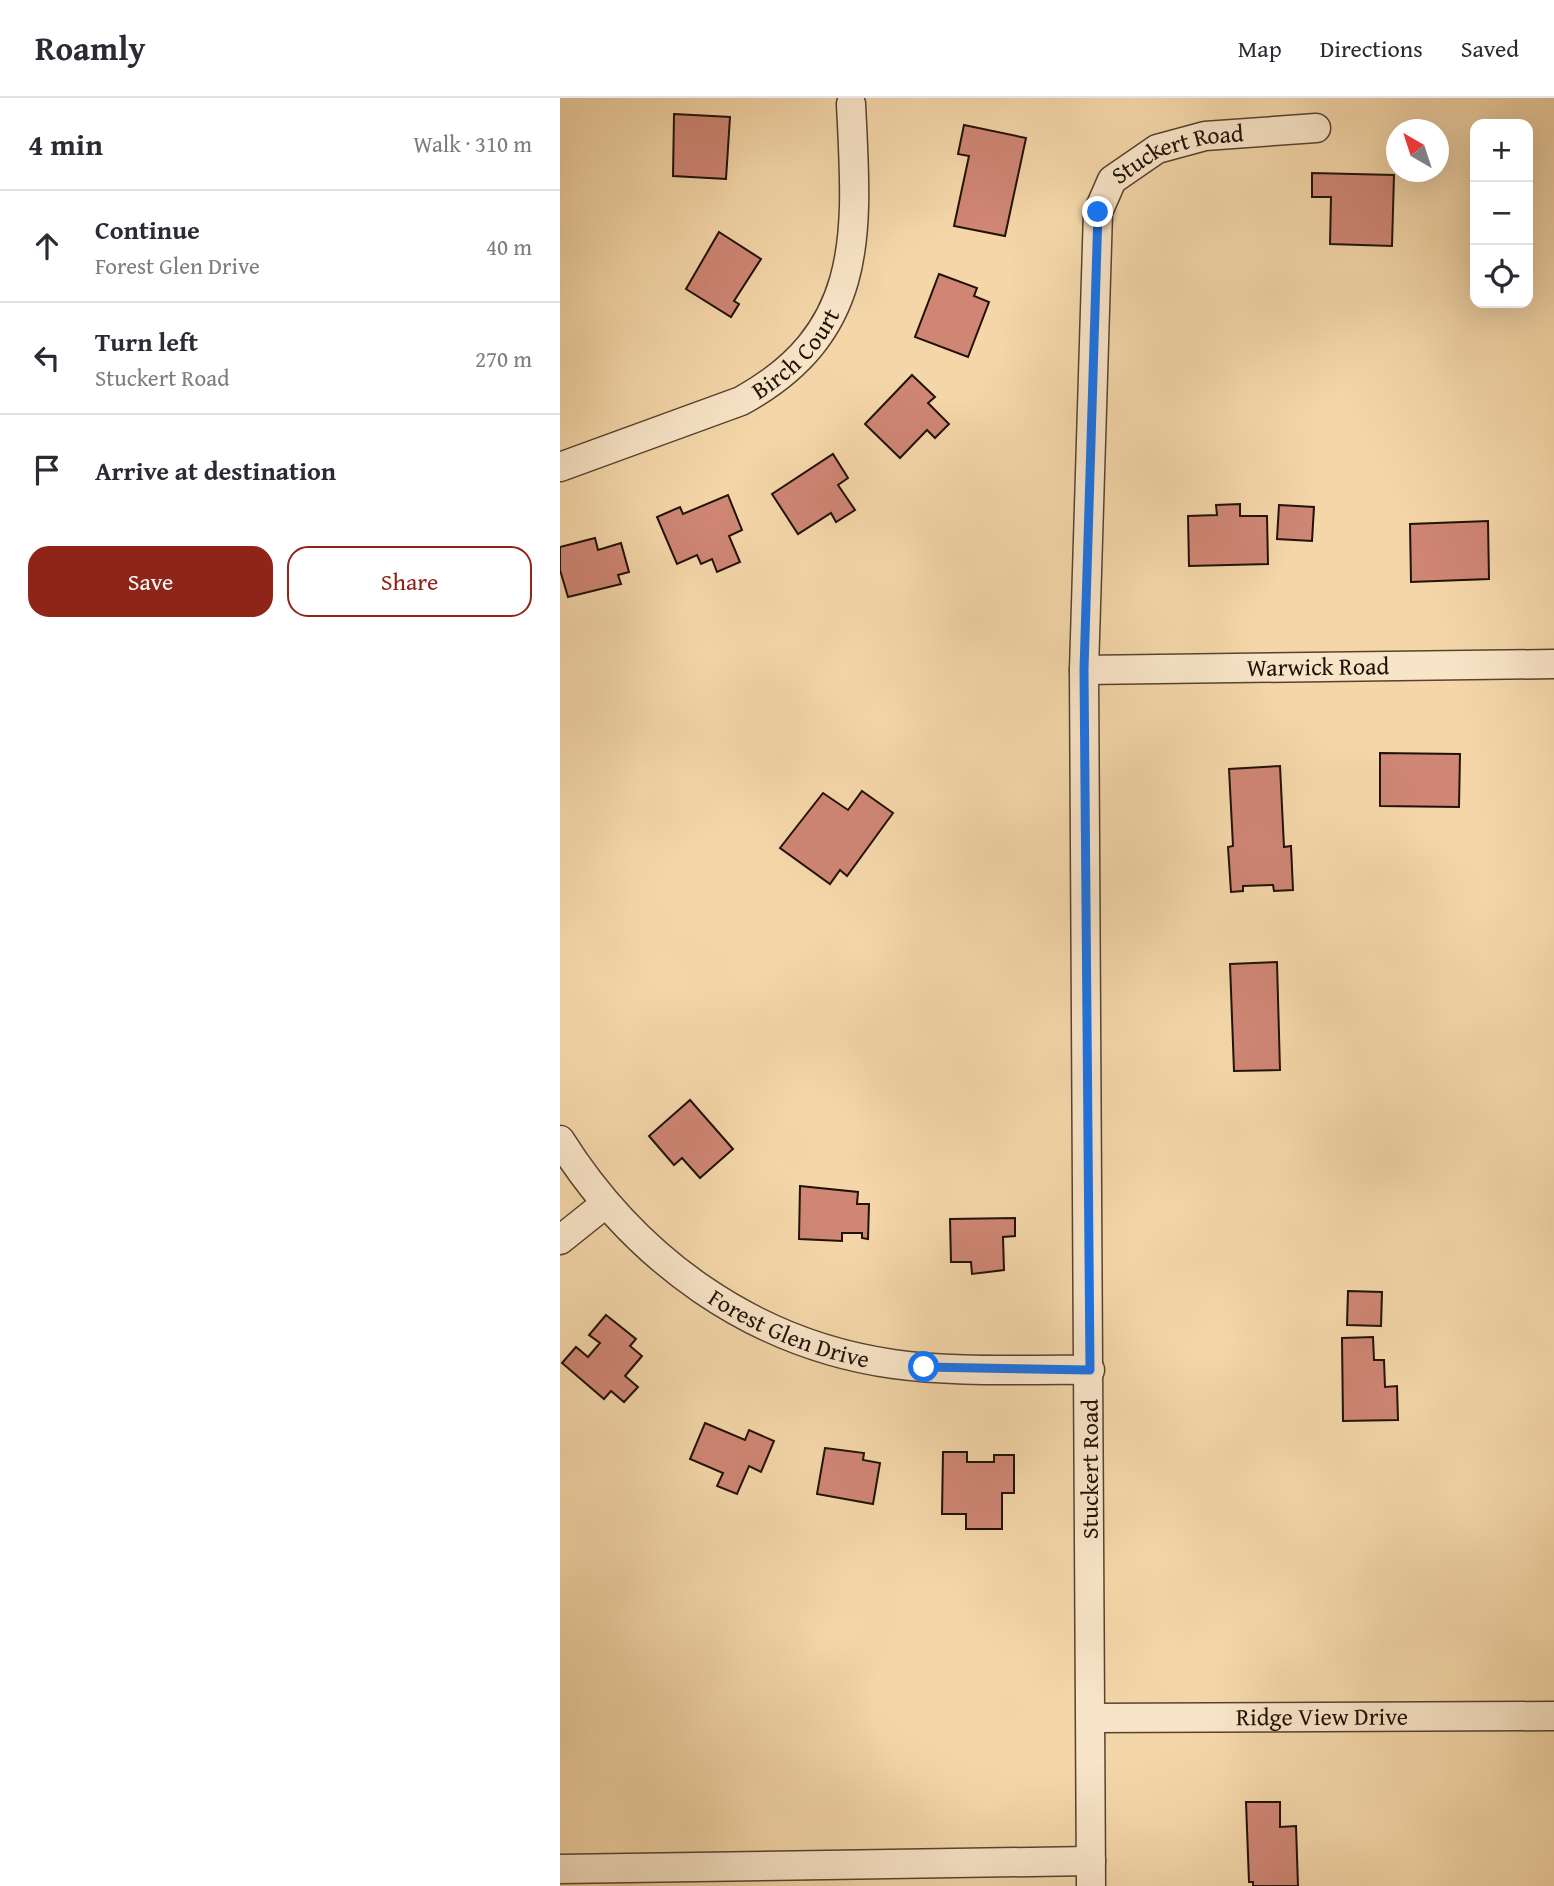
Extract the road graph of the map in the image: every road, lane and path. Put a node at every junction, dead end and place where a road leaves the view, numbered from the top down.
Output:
1 (851, 104) dead end
2 (1316, 128) dead end
3 (560, 467) edge
4 (1554, 664) edge
5 (1084, 670) junction
6 (560, 1140) edge
7 (605, 1204) junction
8 (560, 1240) edge
9 (1090, 1370) junction
10 (1554, 1716) edge
11 (1091, 1718) junction
12 (560, 1869) edge
13 (1091, 1873) edge

1 - 3 street, Birch Court
2 - 5 street, Stuckert Road
4 - 5 street, Warwick Road
5 - 9 street, Stuckert Road
6 - 7 street, Forest Glen Drive
7 - 8 street
7 - 9 street, Forest Glen Drive
9 - 11 street, Stuckert Road
10 - 11 street, Ridge View Drive
11 - 13 street, Stuckert Road
12 - 13 street

